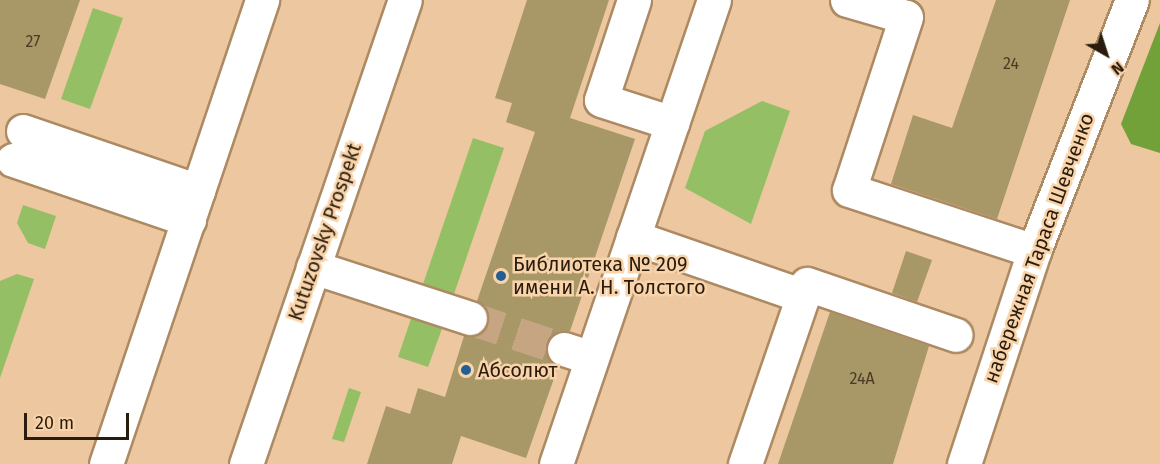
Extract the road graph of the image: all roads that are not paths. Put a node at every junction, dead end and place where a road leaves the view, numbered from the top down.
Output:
1 (262, 0) edge
2 (405, 0) edge
3 (634, 0) edge
4 (714, 0) edge
5 (847, 0) edge
6 (1132, 0) edge
7 (672, 123) junction
8 (8, 142) edge
9 (193, 206) junction
10 (633, 237) junction
11 (1034, 250) junction
12 (313, 267) junction
13 (803, 296) junction
14 (470, 318) tunnel mouth
15 (956, 335) dead end
16 (106, 464) edge
17 (246, 464) edge
18 (556, 464) edge
19 (745, 464) edge
20 (964, 464) edge

1 - 9 main road
2 - 12 main road, Kutuzovsky Prospekt
3 - 7 main road
4 - 7 main road
5 - 11 main road
6 - 11 main road, набережная Тараса Шевченко
7 - 10 main road
8 - 9 main road
9 - 16 main road
10 - 13 main road
10 - 18 main road
11 - 20 main road, набережная Тараса Шевченко
12 - 14 main road
12 - 17 main road, Kutuzovsky Prospekt
13 - 15 main road
13 - 19 main road

